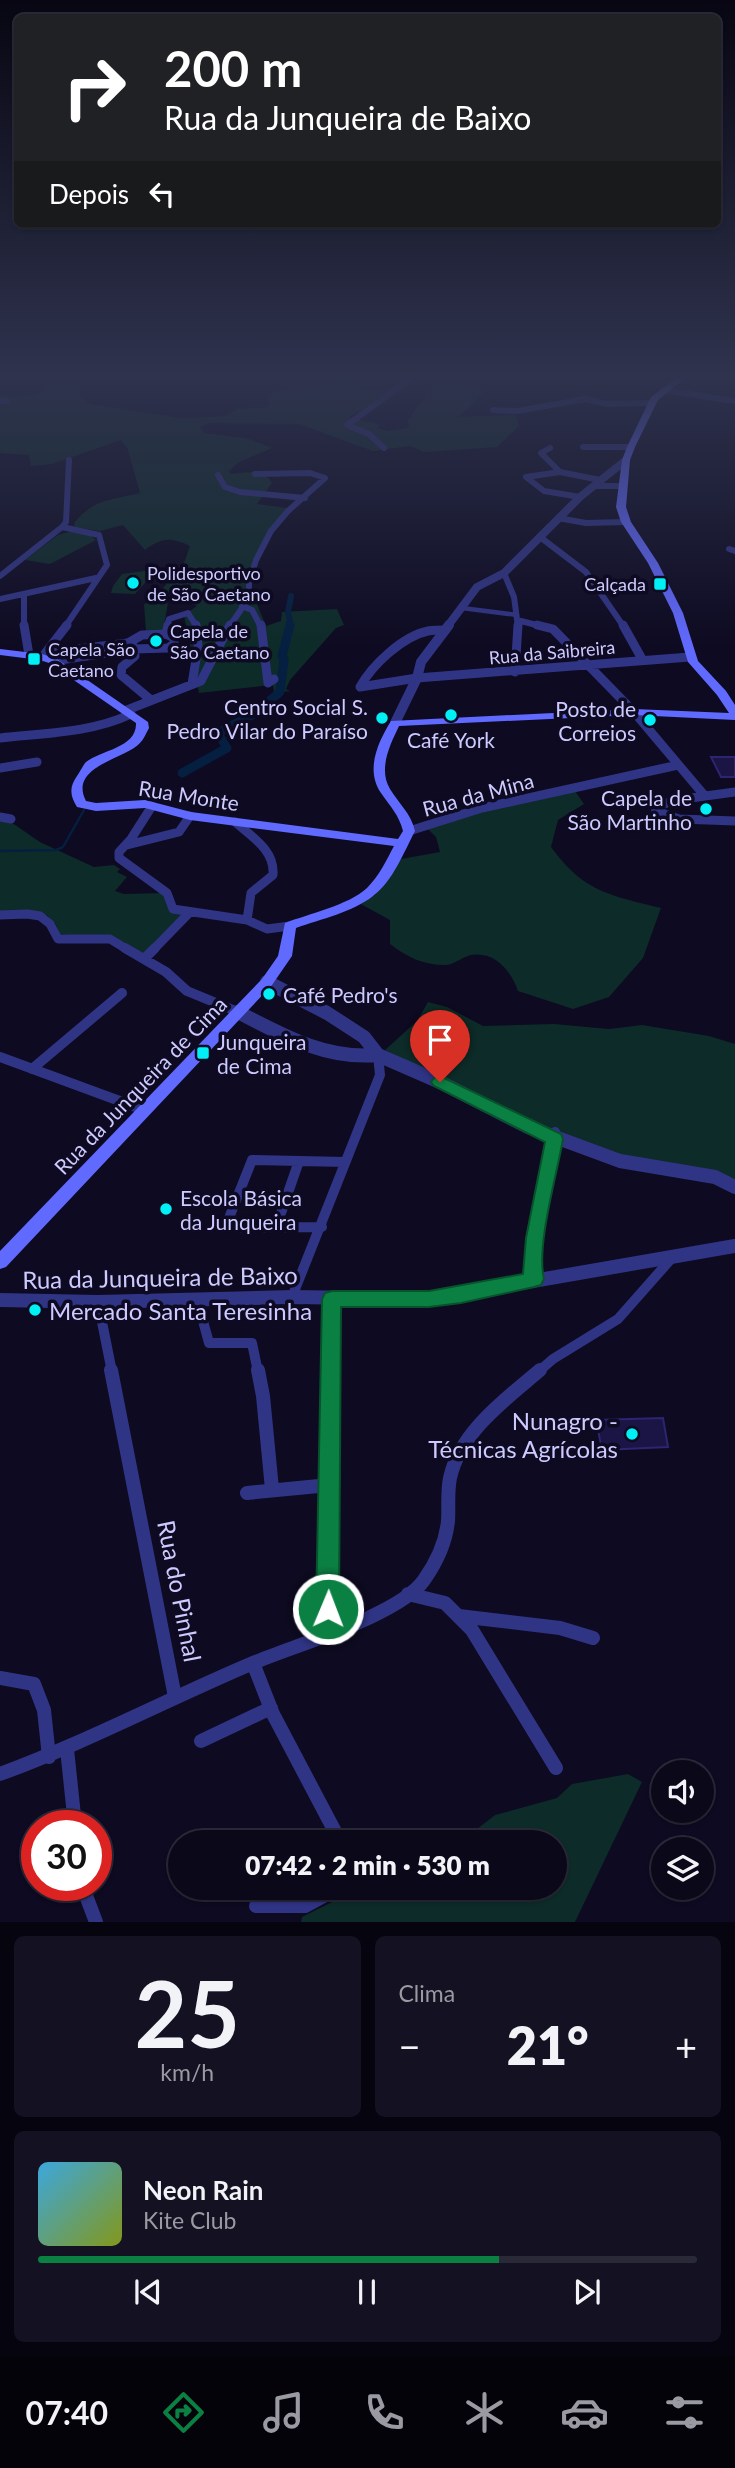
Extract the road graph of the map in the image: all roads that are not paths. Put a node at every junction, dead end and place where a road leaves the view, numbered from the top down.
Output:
1 (69, 469) edge
2 (557, 469) edge
3 (615, 469) edge
4 (625, 469) edge
5 (560, 472) junction
6 (255, 474) dead end
7 (218, 475) dead end
8 (597, 483) junction
9 (622, 486) junction
10 (580, 497) junction
11 (306, 498) junction
12 (558, 517) junction
13 (626, 522) junction
14 (62, 527) junction
15 (540, 537) junction
16 (504, 573) junction
17 (0, 576) edge
18 (96, 578) junction
19 (23, 595) junction
20 (0, 598) edge
21 (242, 606) junction
22 (462, 608) junction
23 (519, 618) junction
24 (445, 630) junction
25 (166, 634) junction
26 (133, 645) junction
27 (0, 652) edge
28 (29, 655) junction
29 (690, 657) junction
30 (48, 659) junction
31 (642, 659) junction
32 (588, 665) junction
33 (515, 672) junction
34 (266, 678) dead end
35 (417, 678) junction
36 (192, 684) junction
37 (151, 701) junction
38 (129, 712) junction
39 (634, 712) junction
40 (735, 715) edge
41 (395, 723) junction
42 (0, 738) edge
43 (37, 762) dead end
44 (678, 765) junction
45 (0, 768) edge
46 (735, 792) edge
47 (704, 795) junction
48 (152, 806) junction
49 (190, 816) junction
50 (0, 817) edge
51 (11, 819) dead end
52 (735, 821) edge
53 (235, 822) junction
54 (410, 831) junction
55 (401, 843) junction
56 (126, 845) junction
57 (190, 912) junction
58 (0, 915) edge
59 (247, 920) junction
60 (290, 926) junction
61 (145, 958) junction
62 (267, 982) junction
63 (122, 993) dead end
64 (238, 1012) junction
65 (378, 1055) junction
66 (0, 1057) edge
67 (32, 1069) junction
68 (144, 1111) junction
69 (555, 1135) junction
70 (299, 1161) junction
71 (345, 1162) junction
72 (735, 1187) edge
73 (281, 1213) dead end
74 (322, 1227) junction
75 (735, 1246) edge
76 (671, 1259) junction
77 (0, 1262) edge
78 (534, 1279) junction
79 (292, 1297) junction
80 (197, 1299) junction
81 (332, 1299) junction
82 (0, 1300) edge
83 (98, 1302) junction
84 (329, 1485) junction
85 (272, 1489) junction
86 (247, 1493) dead end
87 (408, 1594) junction
88 (458, 1616) junction
89 (327, 1634) junction
90 (593, 1638) dead end
91 (253, 1663) junction
92 (0, 1678) edge
93 (175, 1697) junction
94 (271, 1708) junction
95 (201, 1741) dead end
96 (67, 1749) junction
97 (49, 1757) junction
98 (556, 1768) dead end
99 (0, 1774) edge
100 (73, 1810) edge
101 (334, 1830) edge
102 (316, 1900) edge
103 (88, 1901) edge
104 (256, 1906) dead end
105 (96, 1922) edge

1 - 14 street
2 - 5 street
3 - 8 street
4 - 9 main road
5 - 8 street
5 - 10 street
6 - 11 street
7 - 11 street
8 - 9 street
8 - 10 street
9 - 13 main road
10 - 12 street
11 - 21 street
12 - 13 street
12 - 15 street
13 - 29 main road
14 - 17 street
14 - 18 street
15 - 16 street
15 - 31 street
16 - 22 street
16 - 23 street
18 - 19 street
18 - 30 street
19 - 20 street
19 - 28 street
21 - 34 street
21 - 36 street
22 - 23 street
22 - 24 street
23 - 32 street
23 - 33 street
24 - 35 street
24 - 35 street, Rua da Saibreira
25 - 26 street
25 - 26 street
25 - 36 street
26 - 30 street
26 - 37 street
27 - 28 main road
28 - 30 main road
29 - 31 street, Rua da Saibreira
29 - 40 main road
30 - 38 main road
31 - 32 street, Rua da Saibreira
32 - 33 street, Rua da Saibreira
32 - 39 street
33 - 35 street, Rua da Saibreira
35 - 41 street
36 - 37 street
37 - 38 street
38 - 42 street
38 - 48 main road, Rua Monte
39 - 40 main road
39 - 41 main road
39 - 44 street
41 - 54 main road
43 - 45 street
44 - 47 street
44 - 54 street, Rua da Mina
46 - 47 street
47 - 52 street
48 - 49 main road, Rua Monte
48 - 56 street
49 - 53 main road, Rua Monte
49 - 56 street
50 - 51 street
53 - 55 main road, Rua Monte
53 - 59 street
54 - 55 main road
55 - 60 main road
56 - 57 street
57 - 59 street
57 - 61 street
58 - 61 street
59 - 60 street
60 - 62 main road, Rua da Junqueira de Cima
61 - 64 street
62 - 64 main road, Rua da Junqueira de Cima
62 - 65 street
63 - 67 street
64 - 65 street
64 - 68 main road, Rua da Junqueira de Cima
65 - 69 street
65 - 71 street
66 - 67 street
67 - 68 street
68 - 77 main road, Rua da Junqueira de Cima
69 - 72 street
69 - 78 street
70 - 71 street
70 - 73 street
70 - 74 street
71 - 74 street
74 - 79 street
75 - 76 street, Rua da Junqueira de Baixo
76 - 78 street, Rua da Junqueira de Baixo
76 - 87 street
78 - 81 street, Rua da Junqueira de Baixo
79 - 80 street, Rua da Junqueira de Baixo
79 - 81 street, Rua da Junqueira de Baixo
80 - 83 street, Rua da Junqueira de Baixo
80 - 85 street
81 - 84 street
82 - 83 street, Rua da Junqueira de Baixo
83 - 93 street, Rua do Pinhal
84 - 85 street
84 - 89 street
85 - 86 street
87 - 88 street
87 - 89 street
88 - 90 street
88 - 98 street
89 - 91 street
91 - 93 street
91 - 94 street
92 - 97 street
93 - 96 street
94 - 95 street
94 - 101 street
96 - 97 street
96 - 100 street
97 - 99 street
102 - 104 street
103 - 105 street

